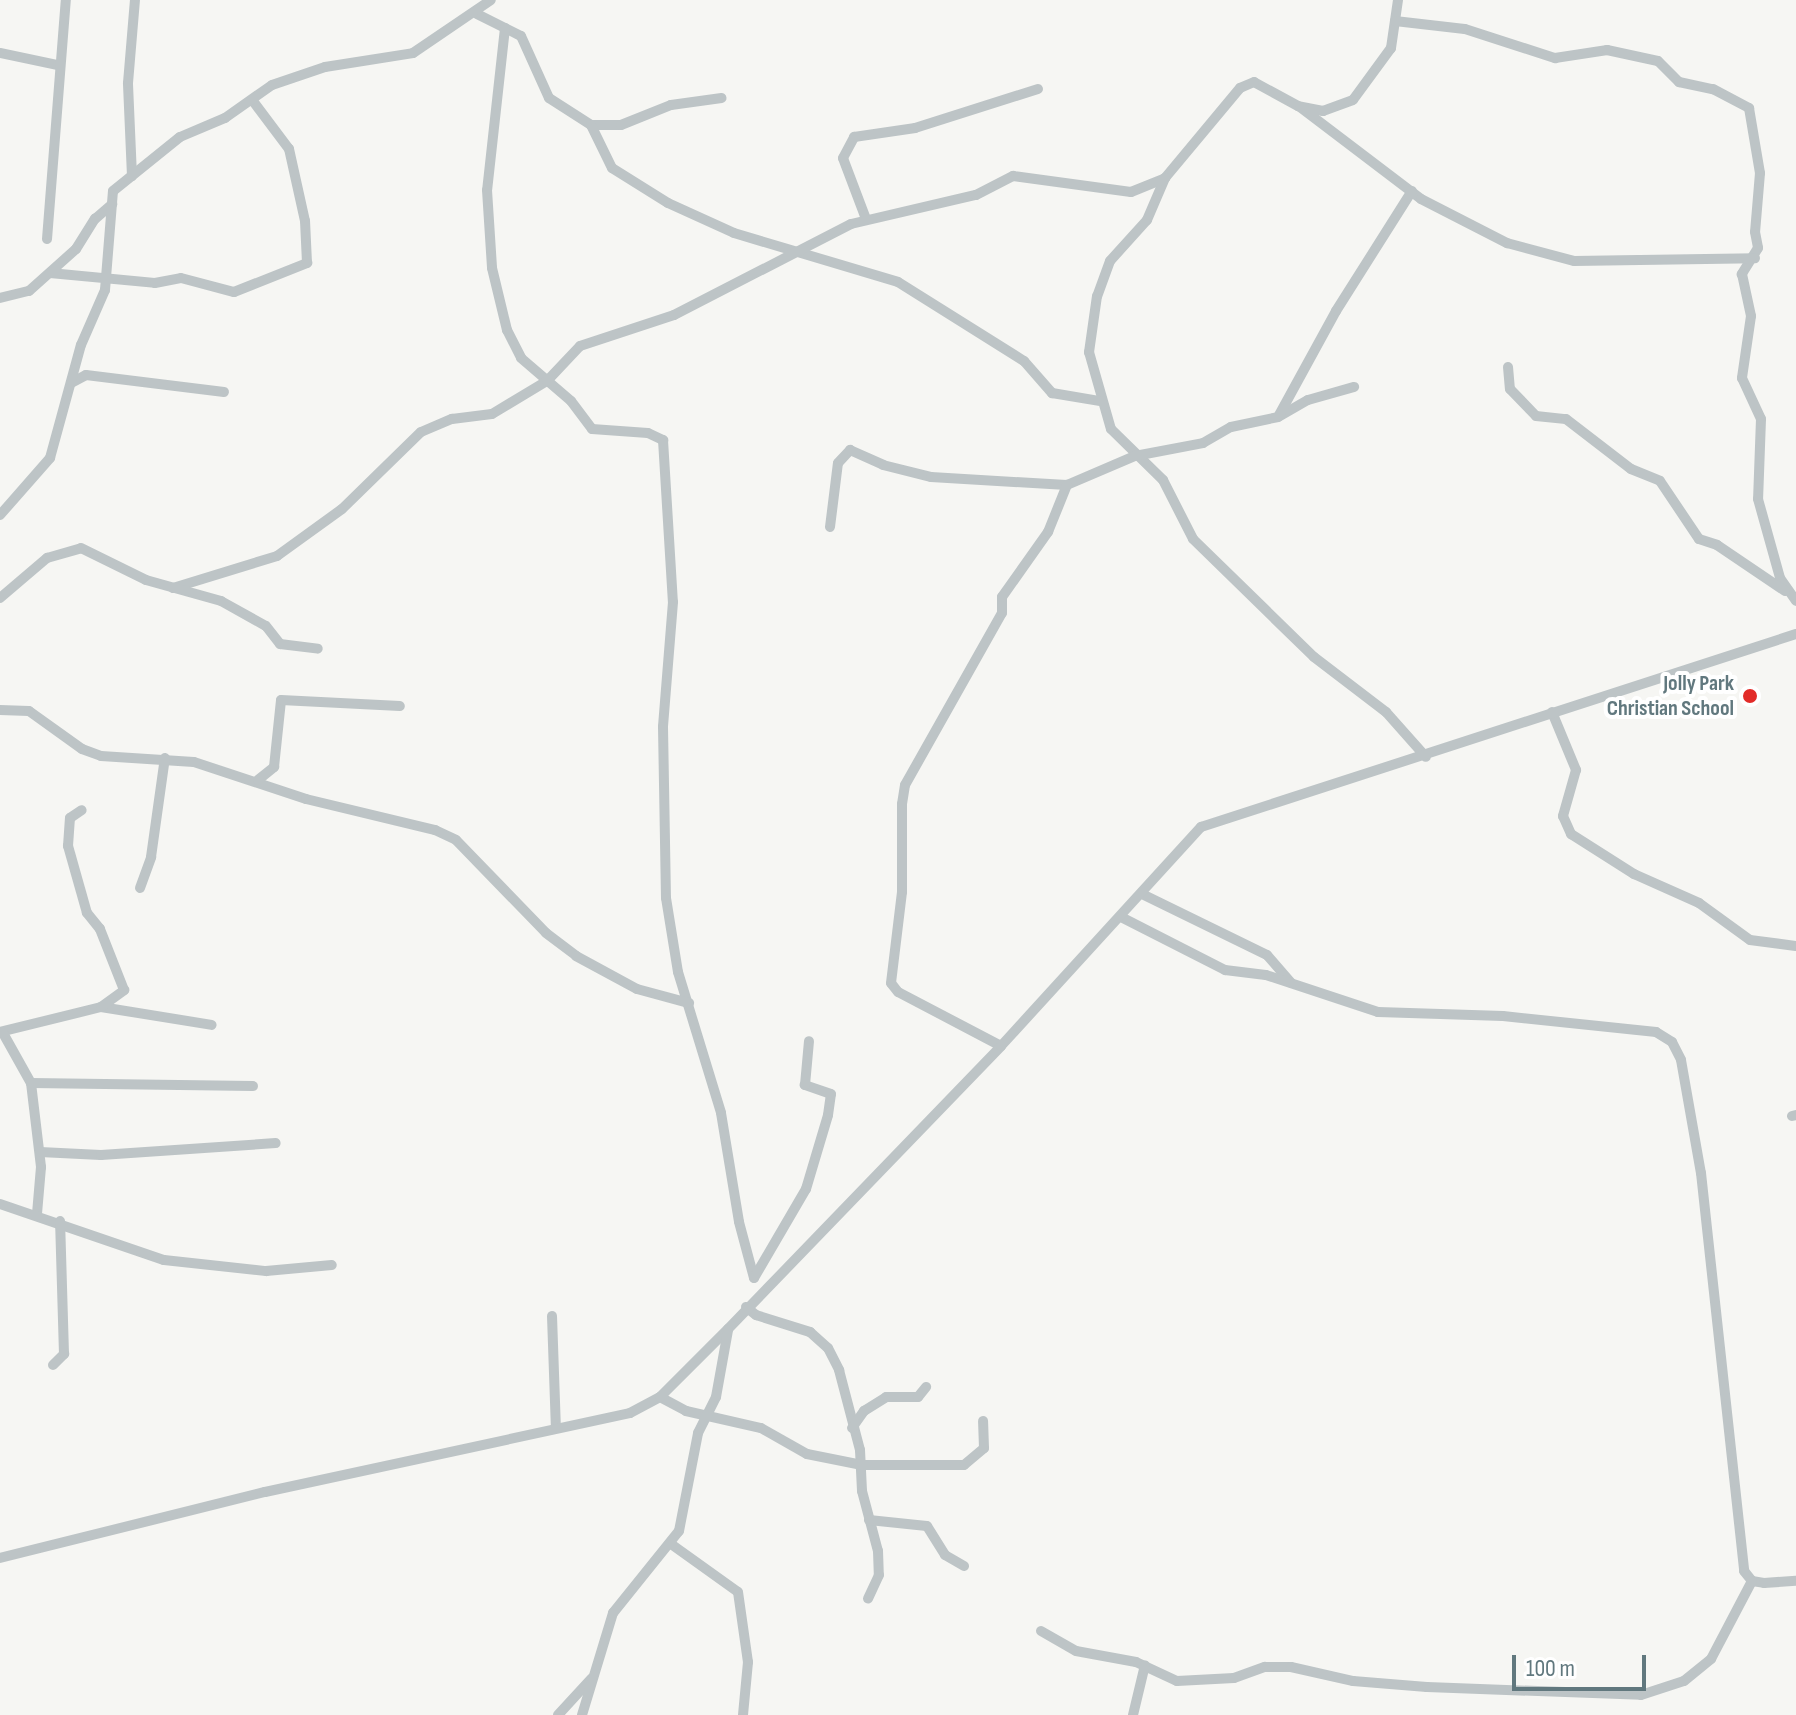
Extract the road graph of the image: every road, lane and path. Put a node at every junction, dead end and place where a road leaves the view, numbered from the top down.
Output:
1 (66, 0) edge
2 (135, 0) edge
3 (491, 0) edge
4 (1398, 0) edge
5 (477, 14) junction
6 (1395, 21) junction
7 (505, 28) junction
8 (0, 53) edge
9 (57, 65) junction
10 (1038, 89) dead end
11 (722, 98) dead end
12 (253, 101) junction
13 (1298, 106) junction
14 (591, 125) junction
15 (132, 176) junction
16 (1165, 178) junction
17 (1412, 191) junction
18 (112, 204) junction
19 (866, 219) junction
20 (47, 239) dead end
21 (794, 251) junction
22 (1755, 258) junction
23 (50, 273) junction
24 (105, 280) junction
25 (0, 298) edge
26 (1508, 367) dead end
27 (547, 381) junction
28 (1354, 387) dead end
29 (68, 388) junction
30 (224, 392) dead end
31 (1100, 401) junction
32 (1278, 417) junction
33 (1135, 456) junction
34 (1067, 485) junction
35 (0, 515) edge
36 (830, 527) dead end
37 (173, 588) junction
38 (1787, 592) junction
39 (0, 598) edge
40 (1796, 601) edge
41 (1796, 634) edge
42 (318, 649) dead end
43 (400, 706) dead end
44 (0, 710) edge
45 (1552, 712) junction
46 (1426, 757) junction
47 (165, 758) junction
48 (258, 780) junction
49 (82, 810) dead end
50 (140, 888) dead end
51 (1142, 894) junction
52 (1121, 917) junction
53 (1796, 946) edge
54 (1291, 983) junction
55 (689, 1003) junction
56 (101, 1007) junction
57 (212, 1025) dead end
58 (2, 1033) edge
59 (809, 1041) dead end
60 (1001, 1046) junction
61 (31, 1083) junction
62 (253, 1086) dead end
63 (276, 1143) dead end
64 (40, 1152) junction
65 (0, 1204) edge
66 (37, 1214) junction
67 (60, 1221) junction
68 (332, 1265) dead end
69 (754, 1278) junction
70 (749, 1303) junction
71 (552, 1316) dead end
72 (728, 1329) junction
73 (53, 1365) dead end
74 (926, 1387) dead end
75 (660, 1397) junction
76 (686, 1411) junction
77 (706, 1416) junction
78 (983, 1421) dead end
79 (556, 1428) junction
80 (852, 1428) junction
81 (698, 1433) junction
82 (862, 1465) junction
83 (869, 1520) junction
84 (671, 1544) junction
85 (0, 1558) edge
86 (964, 1566) dead end
87 (1752, 1581) junction
88 (1796, 1581) edge
89 (868, 1599) dead end
90 (1041, 1631) dead end
91 (1145, 1665) junction
92 (594, 1677) junction
93 (558, 1715) edge
94 (582, 1715) edge
95 (743, 1715) edge
96 (1133, 1715) edge

1 - 9 street
2 - 15 street
3 - 5 street
4 - 6 street
5 - 7 street
5 - 12 street
6 - 13 street
6 - 22 street
7 - 14 street
7 - 27 street
8 - 9 street
9 - 20 street
10 - 19 street
11 - 14 street
12 - 15 street
12 - 24 street
13 - 16 street
13 - 17 street
14 - 21 street
15 - 18 street
16 - 19 street
16 - 31 street
17 - 22 street
17 - 32 street
18 - 23 street
18 - 24 street
19 - 21 street
21 - 27 street
21 - 31 street
22 - 38 street
23 - 24 street
23 - 25 street
24 - 29 street
26 - 38 street
27 - 37 street
27 - 55 street
28 - 32 street
29 - 30 street
29 - 35 street
31 - 33 street
32 - 33 street
33 - 34 street
33 - 46 street
34 - 36 street
34 - 60 street
37 - 39 street
37 - 42 street
38 - 40 street
41 - 45 street
43 - 48 street
44 - 47 street
45 - 46 street
45 - 53 street
46 - 51 street
47 - 48 street
47 - 50 street
48 - 55 street
49 - 56 street
51 - 52 street
51 - 54 street
52 - 54 street
52 - 60 street
54 - 87 street
55 - 69 street
56 - 57 street
56 - 58 street
58 - 61 street
59 - 69 street
60 - 70 street
61 - 62 street
61 - 64 street
63 - 64 street
64 - 66 street
65 - 66 street
66 - 67 street
67 - 68 street
67 - 73 street
69 - 70 street
70 - 72 street
70 - 80 street
71 - 79 street
72 - 75 street
72 - 77 street
74 - 80 street
75 - 76 street
75 - 79 street
76 - 77 street
76 - 81 street
77 - 81 street
77 - 82 street
78 - 82 street
79 - 85 street
80 - 82 street
81 - 84 street
82 - 83 street
83 - 86 street
83 - 89 street
84 - 92 street
84 - 95 street
87 - 88 street
87 - 91 street
90 - 91 street
91 - 96 street
92 - 93 street
92 - 94 street

